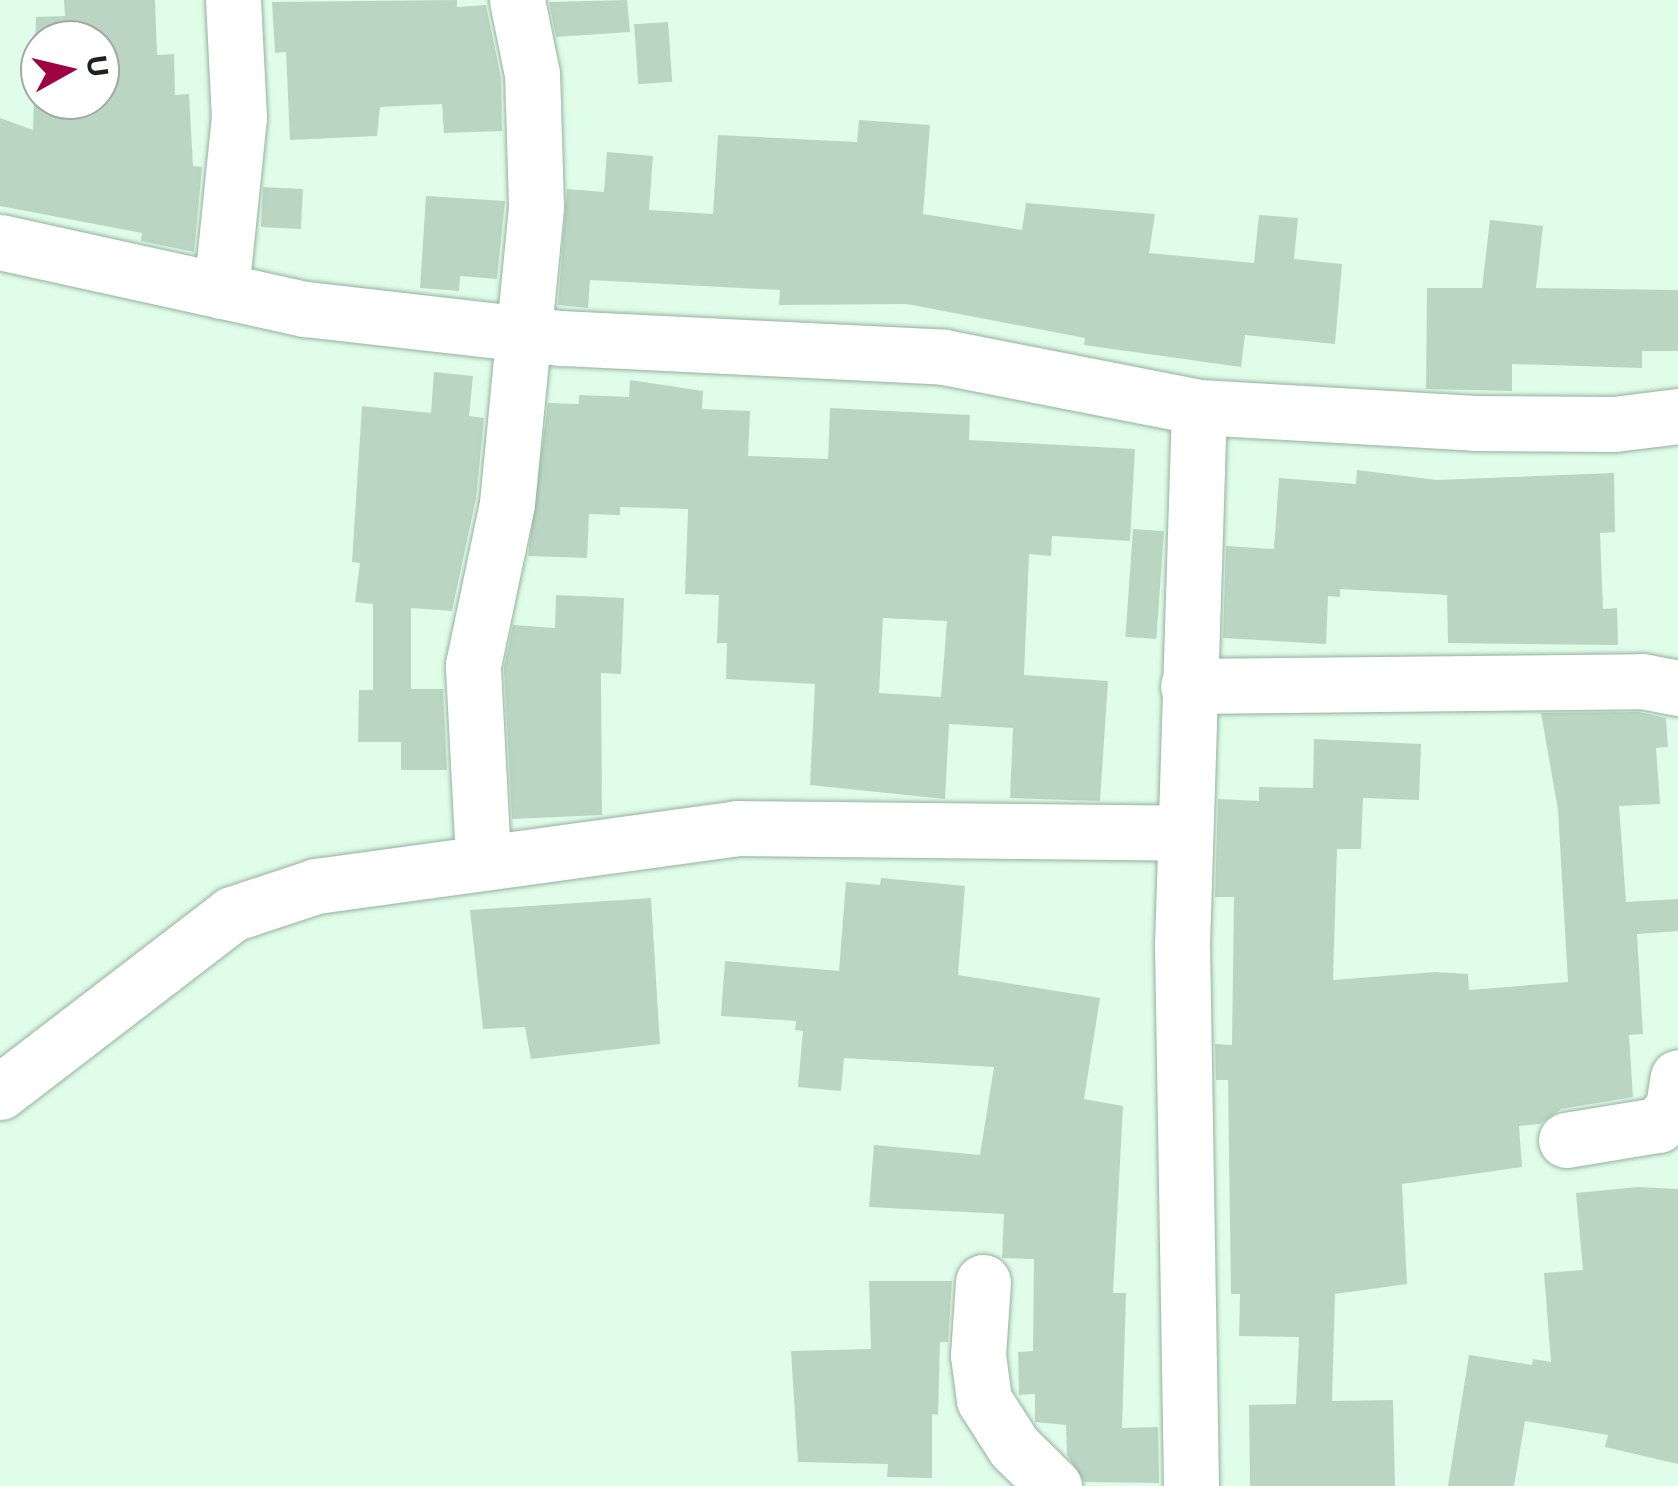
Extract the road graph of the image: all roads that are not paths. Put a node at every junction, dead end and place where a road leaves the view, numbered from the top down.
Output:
1 (233, 0) edge
2 (517, 0) edge
3 (0, 242) edge
4 (220, 291) junction
5 (524, 334) junction
6 (1199, 407) junction
7 (1678, 416) edge
8 (1188, 686) junction
9 (1678, 688) edge
10 (1185, 833) junction
11 (483, 859) junction
12 (1678, 1077) edge
13 (0, 1092) edge
14 (1566, 1140) dead end
15 (982, 1282) dead end
16 (1054, 1486) edge
17 (1191, 1486) edge

1 - 4 street
2 - 5 street
3 - 4 street
4 - 5 street
5 - 6 street
5 - 11 street
6 - 7 street
6 - 8 street
8 - 9 street
8 - 10 street
10 - 11 street
10 - 17 street
11 - 13 street
12 - 14 street
15 - 16 street

